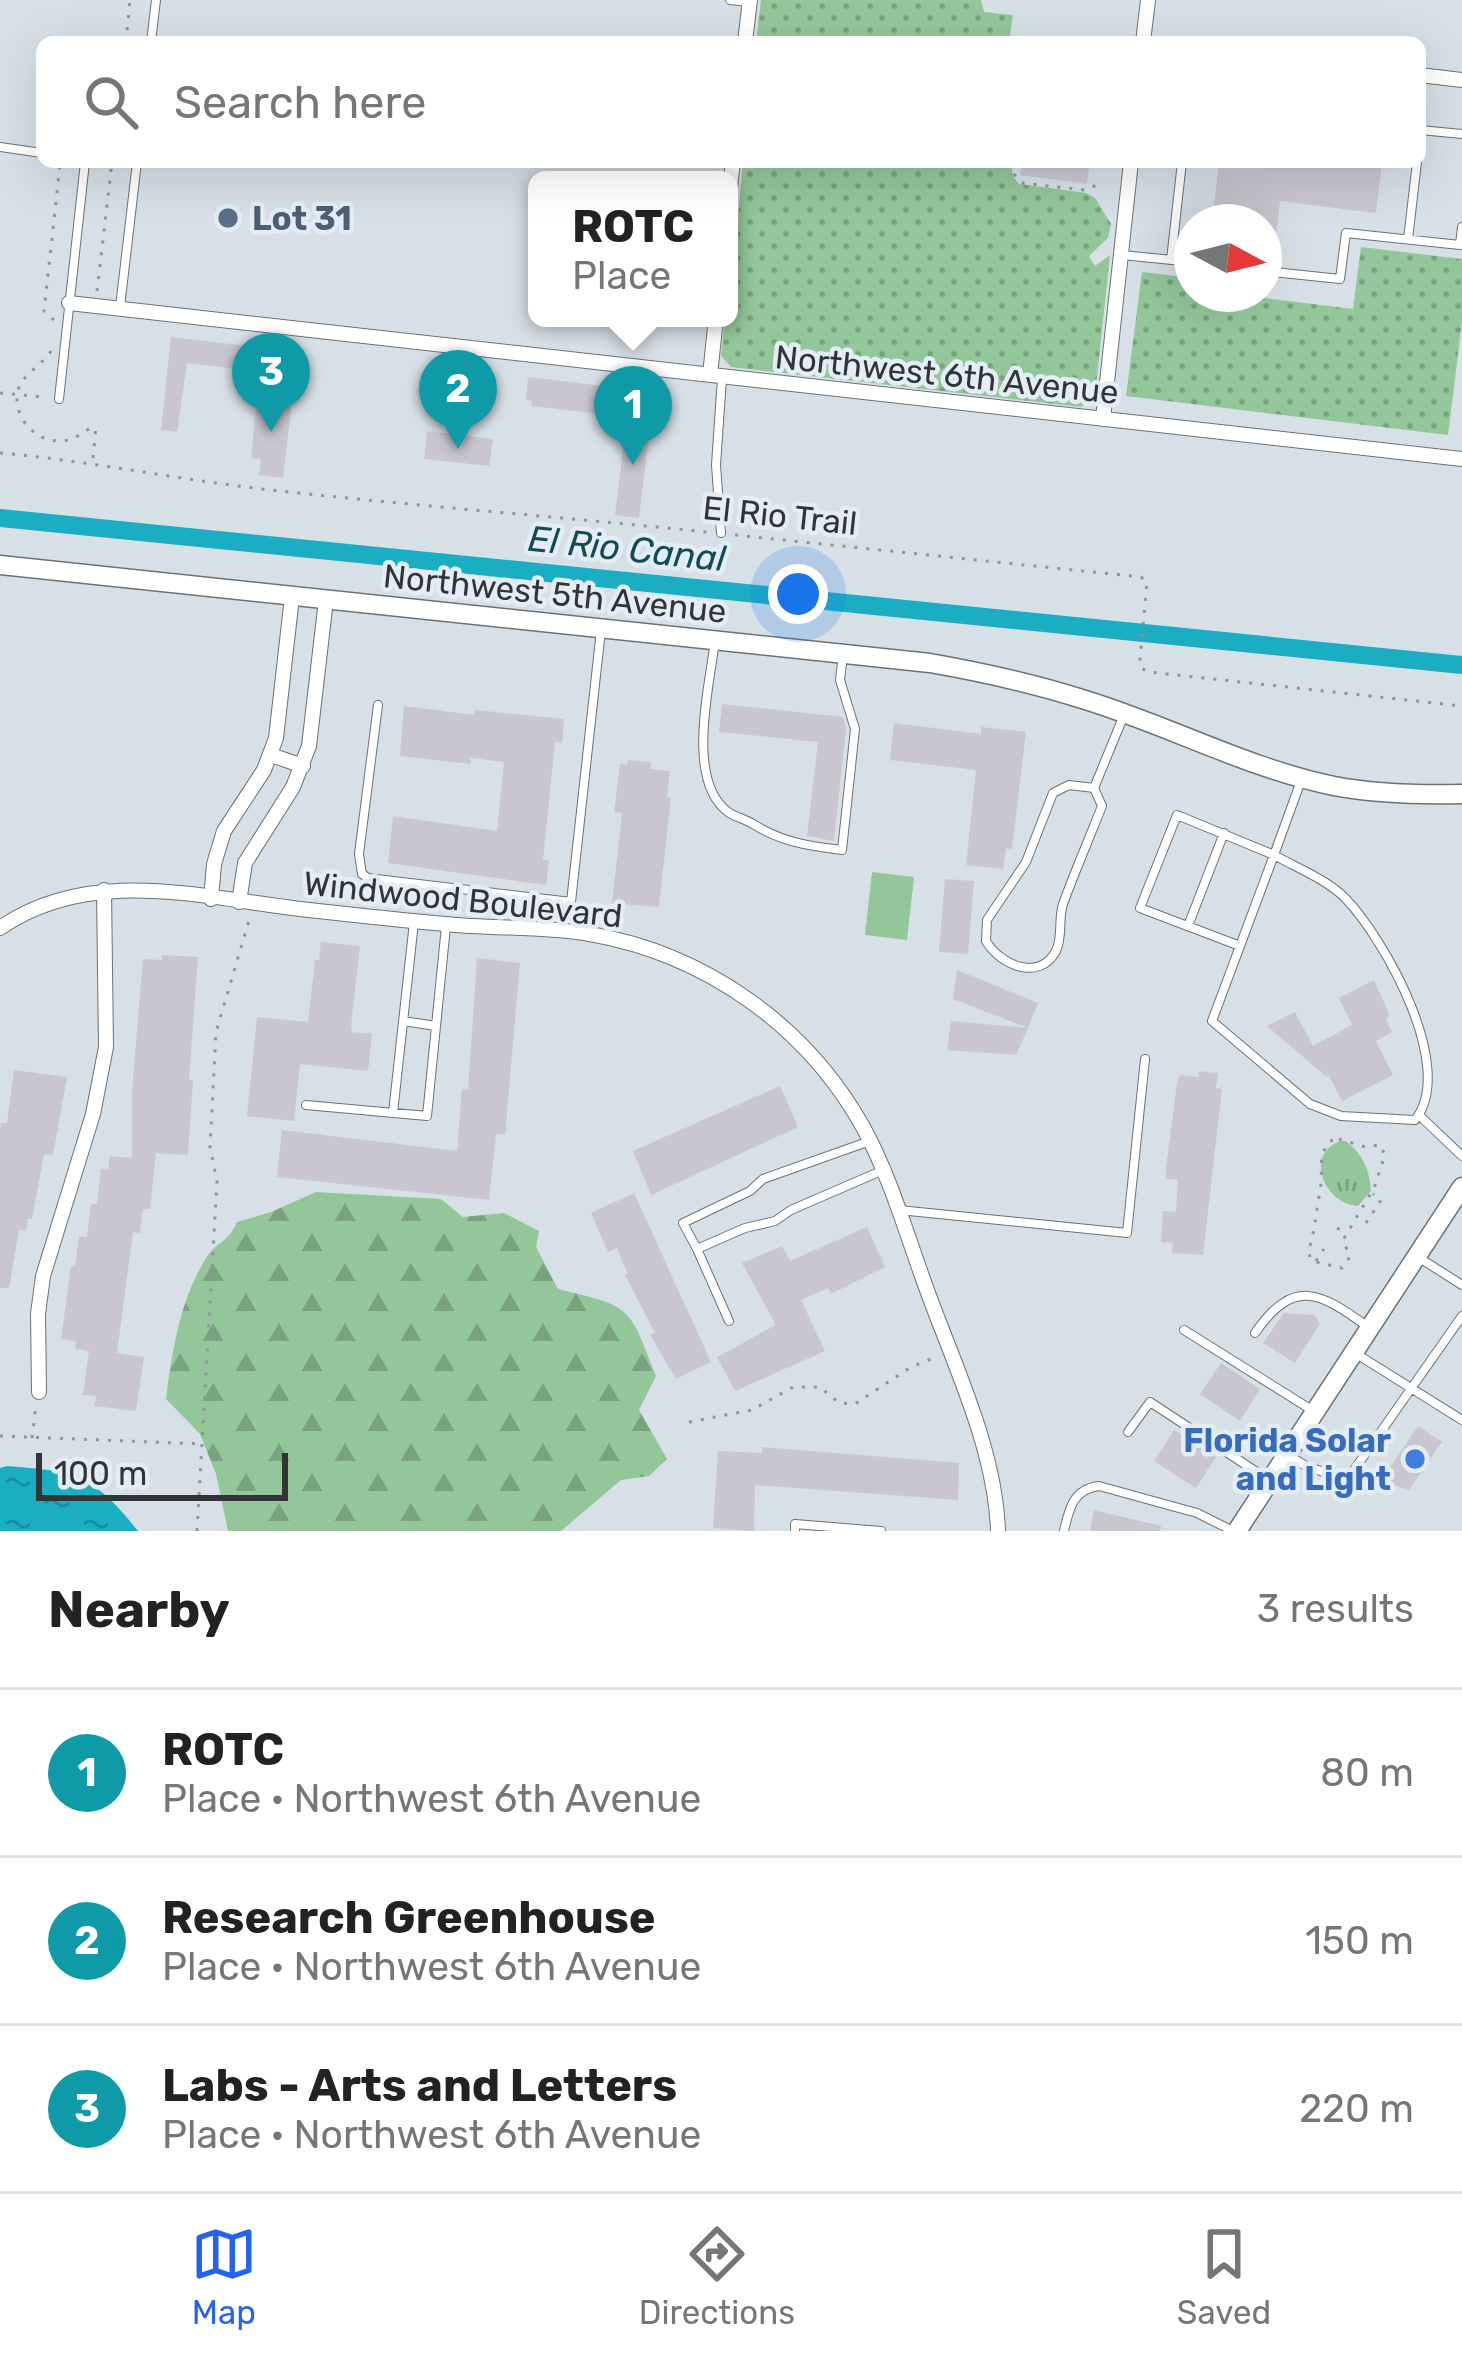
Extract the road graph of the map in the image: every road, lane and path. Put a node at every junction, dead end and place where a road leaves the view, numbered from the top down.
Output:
1 (130, 0) edge
2 (156, 0) edge
3 (730, 0) edge
4 (1148, 0) edge
5 (750, 1) edge
6 (126, 36) edge
7 (152, 36) edge
8 (747, 36) edge
9 (1145, 36) edge
10 (1426, 76) edge
11 (1462, 80) edge
12 (1426, 131) edge
13 (1462, 134) edge
14 (0, 147) edge
15 (36, 152) edge
16 (60, 168) edge
17 (84, 168) edge
18 (111, 168) edge
19 (136, 168) edge
20 (1014, 168) edge
21 (1130, 168) edge
22 (1181, 168) edge
23 (1416, 168) edge
24 (1096, 185) dead end
25 (1462, 227) edge
26 (1408, 239) junction
27 (1121, 254) junction
28 (1171, 260) junction
29 (1174, 260) edge
30 (1282, 273) edge
31 (69, 303) junction
32 (95, 306) junction
33 (120, 308) junction
34 (56, 321) dead end
35 (716, 327) edge
36 (716, 376) junction
37 (0, 393) edge
38 (58, 398) joint
39 (1103, 419) junction
40 (96, 424) dead end
41 (0, 453) edge
42 (1462, 459) edge
43 (93, 461) junction
44 (721, 533) junction
45 (0, 565) edge
46 (292, 597) junction
47 (326, 600) junction
48 (601, 628) junction
49 (715, 640) junction
50 (844, 653) junction
51 (378, 705) dead end
52 (1462, 706) edge
53 (1124, 714) junction
54 (271, 755) junction
55 (303, 766) junction
56 (1303, 777) junction
57 (1094, 788) junction
58 (1462, 794) edge
59 (1224, 833) junction
60 (1274, 855) junction
61 (104, 890) junction
62 (211, 898) junction
63 (247, 903) junction
64 (414, 921) junction
65 (446, 925) junction
66 (1188, 926) junction
67 (0, 928) edge
68 (1240, 946) junction
69 (403, 1022) junction
70 (436, 1026) junction
71 (1145, 1058) dead end
72 (306, 1105) dead end
73 (393, 1113) junction
74 (1420, 1116) junction
75 (870, 1141) junction
76 (1462, 1156) edge
77 (883, 1170) junction
78 (1462, 1187) edge
79 (1372, 1193) junction
80 (1316, 1206) junction
81 (1324, 1207) dead end
82 (898, 1210) junction
83 (1366, 1223) dead end
84 (1337, 1228) dead end
85 (1348, 1234) junction
86 (697, 1249) junction
87 (1324, 1249) dead end
88 (1416, 1257) junction
89 (1315, 1262) junction
90 (1462, 1286) edge
91 (1462, 1316) edge
92 (728, 1322) dead end
93 (1370, 1328) junction
94 (1184, 1330) dead end
95 (1255, 1333) dead end
96 (948, 1352) junction
97 (1354, 1352) junction
98 (1412, 1388) junction
99 (39, 1393) joint
100 (1315, 1412) junction
101 (1462, 1420) edge
102 (689, 1423) dead end
103 (1128, 1432) dead end
104 (0, 1436) edge
105 (32, 1440) junction
106 (202, 1444) junction
107 (1287, 1455) junction
108 (1270, 1480) junction
109 (197, 1531) edge
110 (795, 1531) edge
111 (881, 1531) edge
112 (998, 1531) edge
113 (1064, 1531) edge
114 (1235, 1531) edge

1 - 6 path
2 - 7 lane
3 - 5 lane
4 - 9 street
5 - 8 street
10 - 11 street
12 - 13 lane
14 - 15 lane
16 - 34 path
17 - 31 lane
18 - 32 path
19 - 33 lane
20 - 24 path
21 - 27 street
22 - 28 lane
23 - 26 lane
25 - 26 lane
26 - 30 lane
27 - 28 lane
27 - 39 street
28 - 29 lane
31 - 32 street, Northwest 6th Avenue
31 - 38 lane
32 - 33 street, Northwest 6th Avenue
33 - 36 street, Northwest 6th Avenue
35 - 36 street
36 - 39 street, Northwest 6th Avenue
36 - 44 lane
37 - 38 path
39 - 42 street, Northwest 6th Avenue
40 - 43 path
41 - 43 path, El Rio Trail
43 - 44 path, El Rio Trail
44 - 52 path, El Rio Trail
45 - 46 street, Northwest 5th Avenue
46 - 47 street, Northwest 5th Avenue
46 - 54 street
47 - 48 street, Northwest 5th Avenue
47 - 55 street
48 - 49 street, Northwest 5th Avenue
48 - 51 lane
49 - 50 street, Northwest 5th Avenue
49 - 50 lane
50 - 53 street, Northwest 5th Avenue
53 - 56 street, Northwest 5th Avenue
53 - 57 lane
54 - 55 street
54 - 62 street
55 - 63 street
56 - 58 street, Northwest 5th Avenue
56 - 60 lane
57 - 57 lane
59 - 60 lane
59 - 66 lane
59 - 66 lane
60 - 68 lane
60 - 74 lane
61 - 62 street, Windwood Boulevard
61 - 67 street, Windwood Boulevard
61 - 99 street
62 - 63 street, Windwood Boulevard
63 - 64 street, Windwood Boulevard
63 - 106 path
64 - 65 street, Windwood Boulevard
64 - 69 lane
65 - 70 lane
65 - 75 street, Windwood Boulevard
66 - 68 lane
68 - 74 lane
69 - 70 lane
69 - 73 lane
70 - 73 lane
71 - 82 lane
72 - 73 lane
74 - 76 lane
75 - 77 street, Windwood Boulevard
75 - 86 lane
77 - 82 street, Windwood Boulevard
77 - 86 lane
78 - 88 street
79 - 80 path
79 - 83 path
79 - 85 path
80 - 81 path
80 - 89 path
82 - 96 street, Windwood Boulevard
84 - 85 path
85 - 89 path
86 - 92 lane
87 - 89 path
88 - 90 lane
88 - 93 street
91 - 98 lane
93 - 95 lane
93 - 97 street
94 - 100 lane
96 - 102 path
96 - 112 street, Windwood Boulevard
97 - 98 lane
97 - 100 street
98 - 101 lane
98 - 107 lane
99 - 105 path
100 - 107 street
103 - 108 lane
104 - 105 path
105 - 106 path
106 - 109 path
107 - 108 street
108 - 114 street
110 - 111 lane
113 - 114 lane

